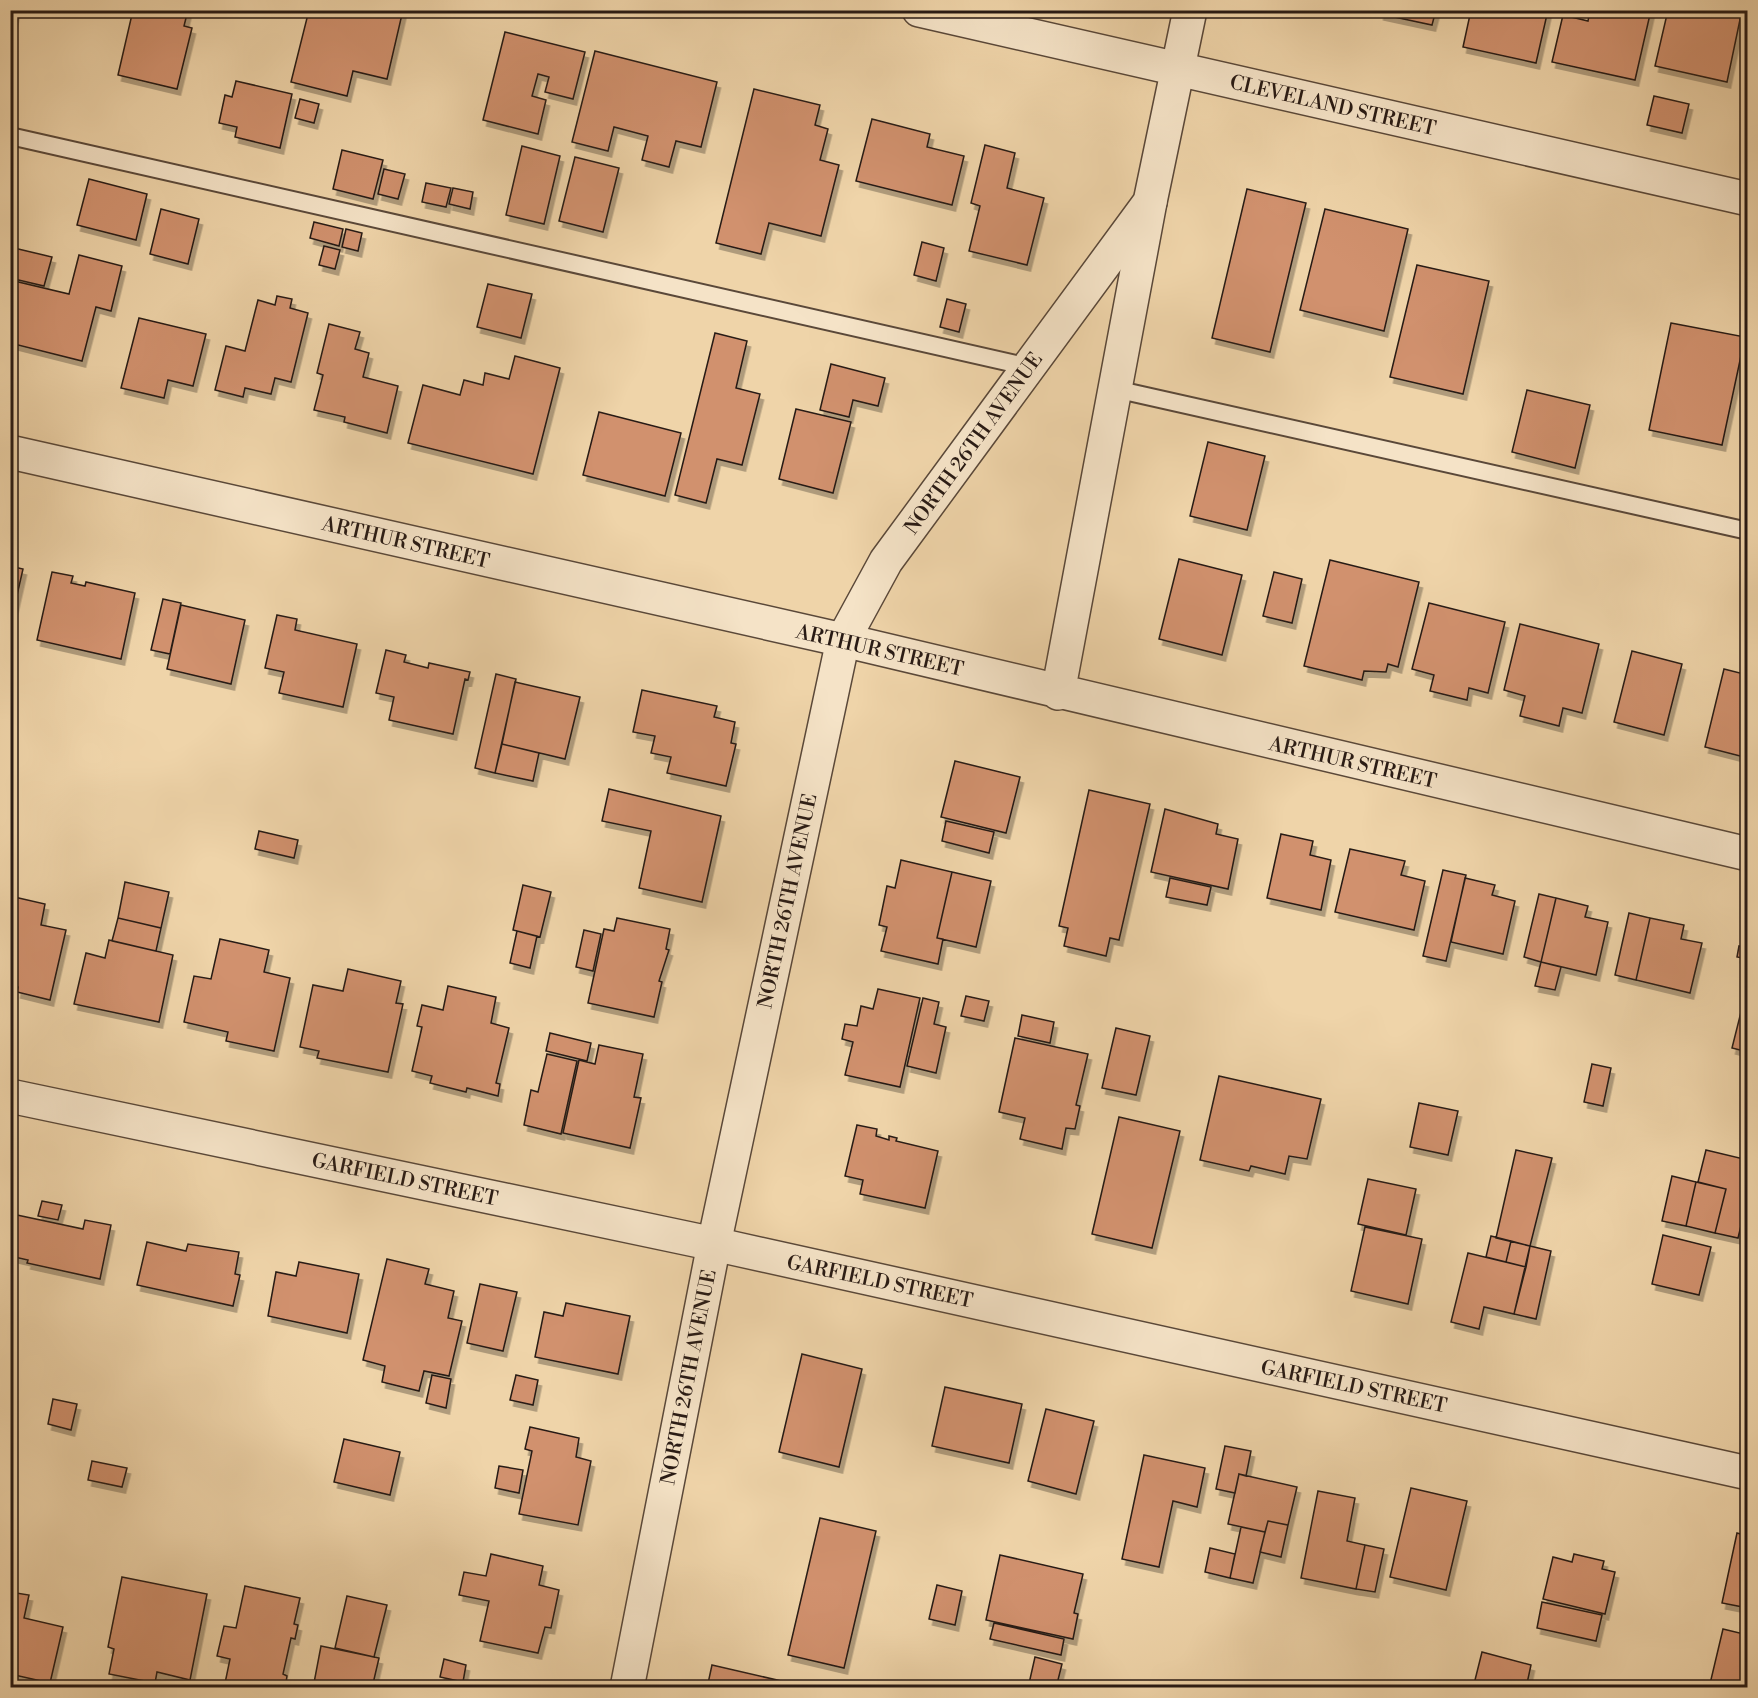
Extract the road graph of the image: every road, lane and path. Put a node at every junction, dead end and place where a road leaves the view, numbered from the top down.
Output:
1 (920, 10) edge
2 (1190, 10) edge
3 (1176, 69) junction
4 (10, 136) edge
5 (1748, 199) edge
6 (1150, 202) junction
7 (1029, 367) junction
8 (1115, 389) junction
9 (10, 453) edge
10 (1748, 531) edge
11 (843, 640) junction
12 (1058, 693) junction
13 (1748, 854) edge
14 (10, 1096) edge
15 (714, 1244) junction
16 (1748, 1473) edge
17 (627, 1688) edge

1 - 3 street, CLEVELAND STREET
2 - 3 street, NORTH 26TH AVENUE
3 - 5 street, CLEVELAND STREET
3 - 6 street, NORTH 26TH AVENUE
4 - 7 lane
6 - 7 street, NORTH 26TH AVENUE
6 - 8 street, NORTH 26TH AVENUE
7 - 11 street, NORTH 26TH AVENUE
8 - 10 lane
8 - 12 street, NORTH 26TH AVENUE
9 - 11 street, ARTHUR STREET
11 - 12 street, ARTHUR STREET
11 - 15 street, NORTH 26TH AVENUE
12 - 13 street, ARTHUR STREET
14 - 15 street, GARFIELD STREET
15 - 16 street, GARFIELD STREET
15 - 17 street, NORTH 26TH AVENUE

